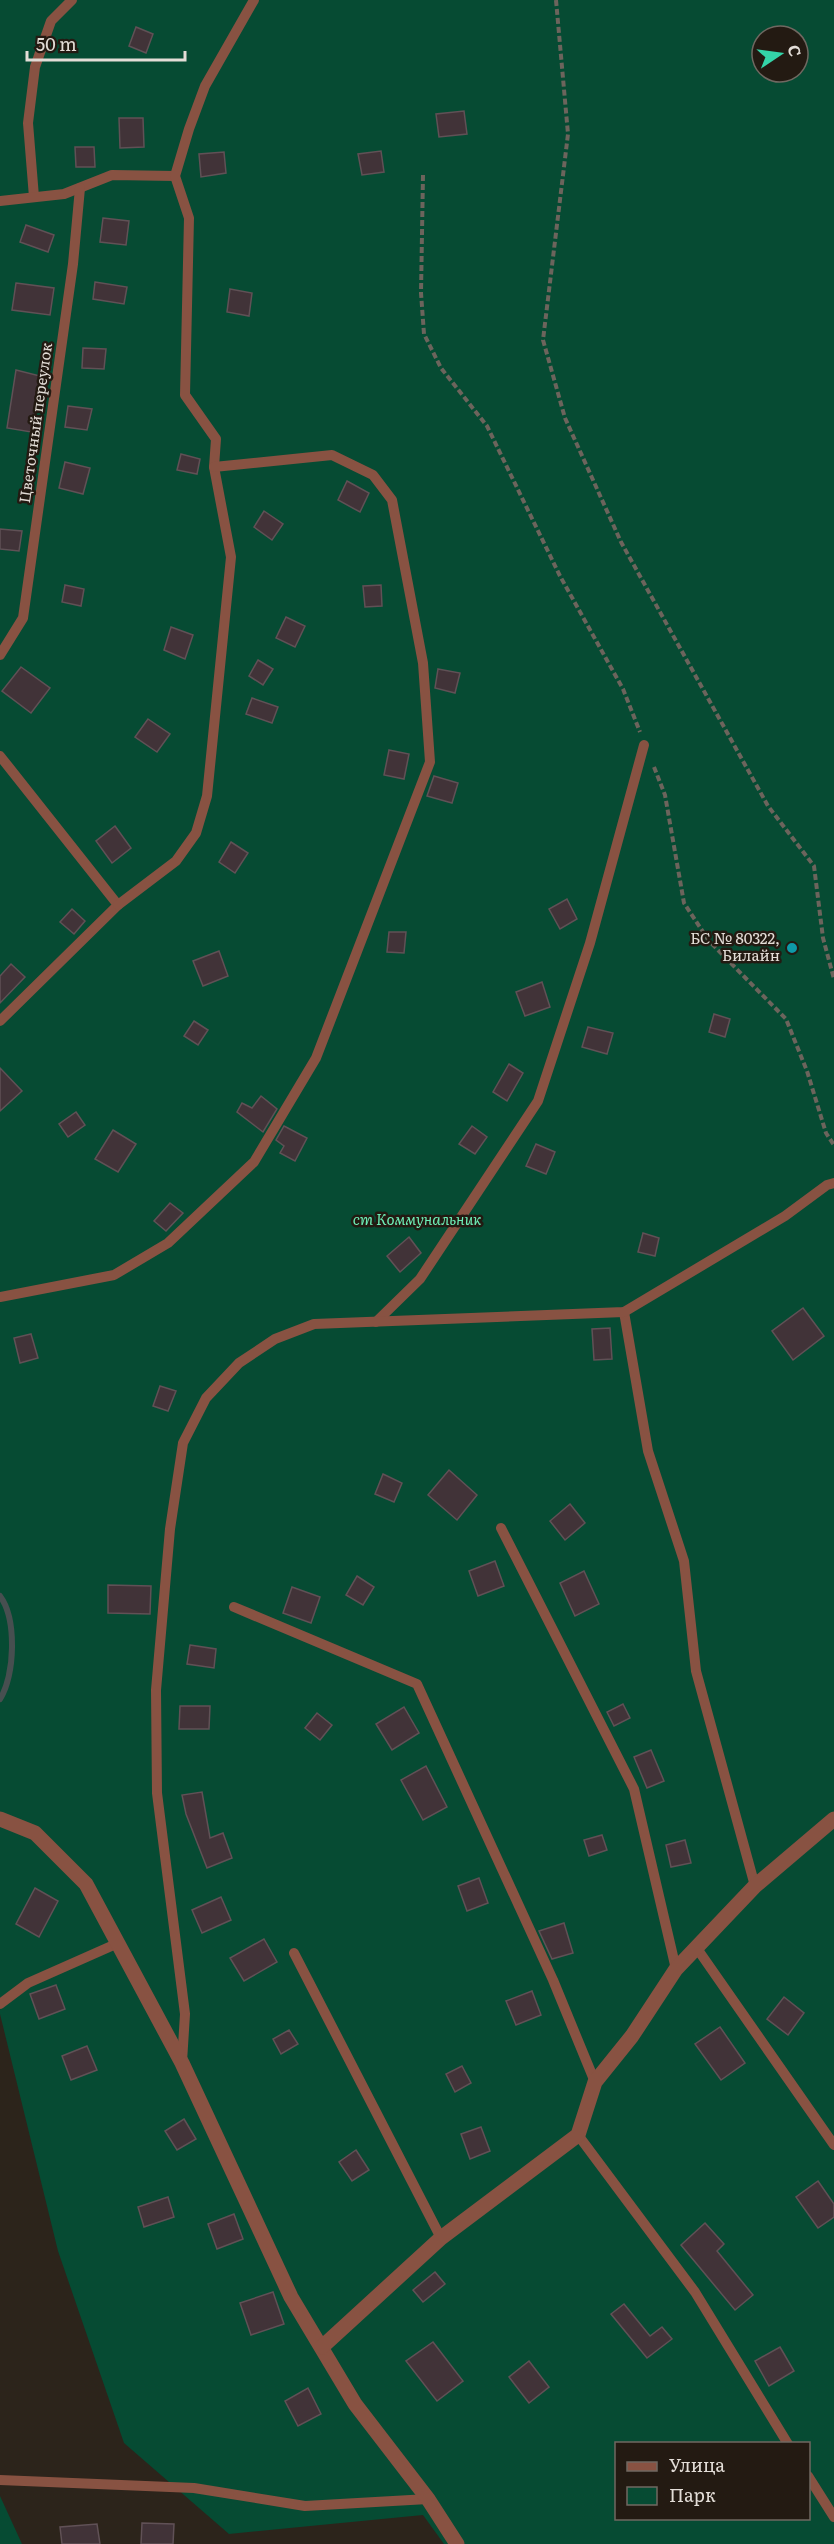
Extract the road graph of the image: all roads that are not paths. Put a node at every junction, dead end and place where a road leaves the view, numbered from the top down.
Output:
1 (72, 0) edge
2 (254, 0) edge
3 (175, 176) junction
4 (80, 188) junction
5 (34, 197) junction
6 (0, 201) edge
7 (214, 467) junction
8 (0, 655) edge
9 (644, 745) road end
10 (0, 756) edge
11 (118, 905) junction
12 (0, 1021) edge
13 (834, 1183) edge
14 (0, 1297) edge
15 (624, 1312) junction
16 (376, 1322) junction
17 (501, 1528) dead end
18 (234, 1607) dead end
19 (0, 1819) edge
20 (834, 1819) edge
21 (755, 1886) junction
22 (116, 1944) junction
23 (696, 1947) junction
24 (294, 1953) dead end
25 (676, 1969) junction
26 (0, 2004) edge
27 (182, 2063) junction
28 (595, 2082) junction
29 (578, 2135) junction
30 (834, 2145) edge
31 (441, 2238) junction
32 (322, 2347) junction
33 (787, 2442) edge
34 (810, 2479) edge
35 (0, 2480) edge
36 (428, 2499) junction
37 (834, 2517) edge
38 (457, 2544) edge

1 - 5 lane
2 - 3 lane
3 - 4 lane
3 - 7 lane
4 - 5 lane
4 - 8 lane, Цветочный переулок
5 - 6 lane
7 - 11 lane
7 - 14 lane
9 - 16 lane
10 - 11 lane
11 - 12 lane
13 - 15 lane
15 - 16 lane
15 - 21 lane
16 - 27 lane
17 - 25 lane
18 - 28 lane
19 - 22 street
20 - 21 street
21 - 23 street
22 - 26 lane
22 - 27 street
23 - 25 street
23 - 30 lane
24 - 31 lane
25 - 28 street
27 - 32 street
28 - 29 street
29 - 31 street
29 - 33 lane
31 - 32 street
32 - 36 street
34 - 37 lane
35 - 36 lane
36 - 38 street

